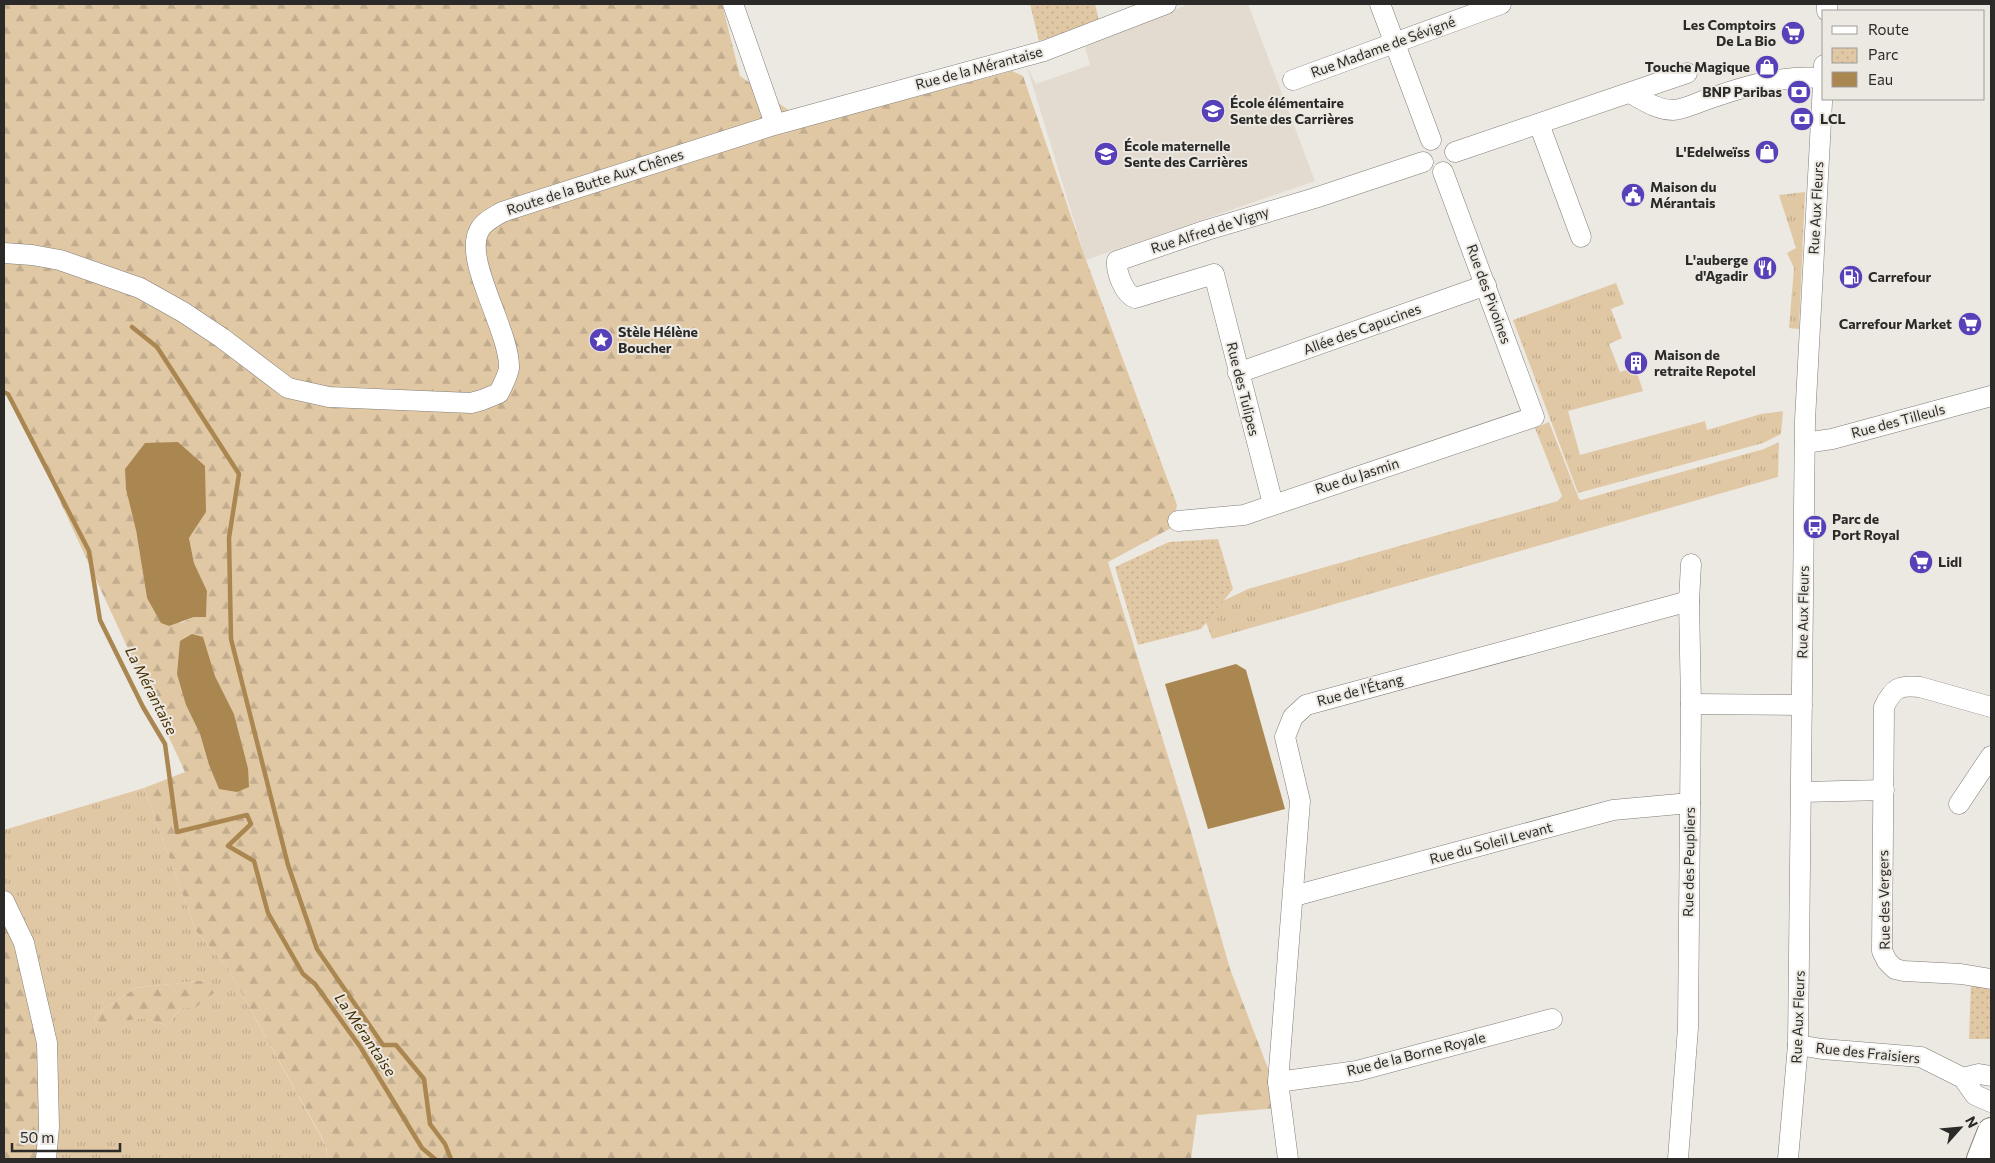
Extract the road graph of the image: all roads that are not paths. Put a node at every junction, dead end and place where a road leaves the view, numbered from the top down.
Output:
1 (733, 4) edge
2 (1166, 4) edge
3 (1380, 4) edge
4 (1501, 4) edge
5 (1394, 43) junction
6 (1822, 72) edge
7 (1687, 73) dead end
8 (1293, 80) dead end
9 (1630, 92) junction
10 (1822, 93) edge
11 (781, 122) junction
12 (1539, 124) junction
13 (1431, 140) junction
14 (1455, 152) junction
15 (1423, 162) junction
16 (1443, 172) junction
17 (1581, 237) dead end
18 (4, 253) edge
19 (1214, 274) joint
20 (1486, 285) junction
21 (1238, 373) junction
22 (1991, 396) edge
23 (1534, 417) joint
24 (1805, 443) junction
25 (1273, 504) junction
26 (1178, 521) dead end
27 (1691, 564) dead end
28 (1689, 601) junction
29 (1691, 704) junction
30 (1802, 705) junction
31 (1991, 707) edge
32 (1991, 756) edge
33 (1884, 790) junction
34 (1802, 792) junction
35 (1690, 803) junction
36 (1959, 804) dead end
37 (1294, 896) junction
38 (4, 901) edge
39 (1991, 979) edge
40 (1552, 1019) dead end
41 (1798, 1045) junction
42 (1991, 1076) edge
43 (1963, 1078) junction
44 (1278, 1082) junction
45 (1991, 1102) edge
46 (1991, 1131) edge
47 (46, 1159) edge
48 (1288, 1159) edge
49 (1678, 1159) edge
50 (1788, 1159) edge
51 (1980, 1159) edge

1 - 11 street
2 - 11 street, Rue de la Mérantaise
3 - 5 street
4 - 5 street, Rue Madame de Sévigné
5 - 8 street, Rue Madame de Sévigné
5 - 13 street
6 - 9 street
7 - 9 street
9 - 12 street
10 - 24 street, Rue Aux Fleurs
11 - 18 street, Route de la Butte Aux Chênes
12 - 14 street
12 - 17 street
13 - 14 street
13 - 15 street
14 - 16 street
15 - 16 street
15 - 19 street, Rue Alfred de Vigny
16 - 20 street, Rue des Pivoines
19 - 21 street, Rue des Tulipes
20 - 21 street, Allée des Capucines
20 - 23 street, Rue des Pivoines
21 - 25 street, Rue des Tulipes
22 - 24 street, Rue des Tilleuls
23 - 25 street, Rue du Jasmin
24 - 30 street, Rue Aux Fleurs
25 - 26 street, Rue du Jasmin
27 - 28 street, Rue des Peupliers
28 - 29 street, Rue des Peupliers
28 - 37 street, Rue de l'Étang
29 - 30 street
29 - 35 street, Rue des Peupliers
30 - 34 street, Rue Aux Fleurs
31 - 33 street, Rue des Vergers
32 - 36 street
33 - 34 street
33 - 39 street, Rue des Vergers
34 - 41 street, Rue Aux Fleurs
35 - 37 street, Rue du Soleil Levant
35 - 49 street, Rue des Peupliers
37 - 44 street, Rue de l'Étang
38 - 47 street
40 - 44 street, Rue de la Borne Royale
41 - 43 street, Rue des Fraisiers
41 - 50 street, Rue Aux Fleurs
42 - 43 street
43 - 45 street
44 - 48 street, Rue de l'Étang
46 - 51 main road

